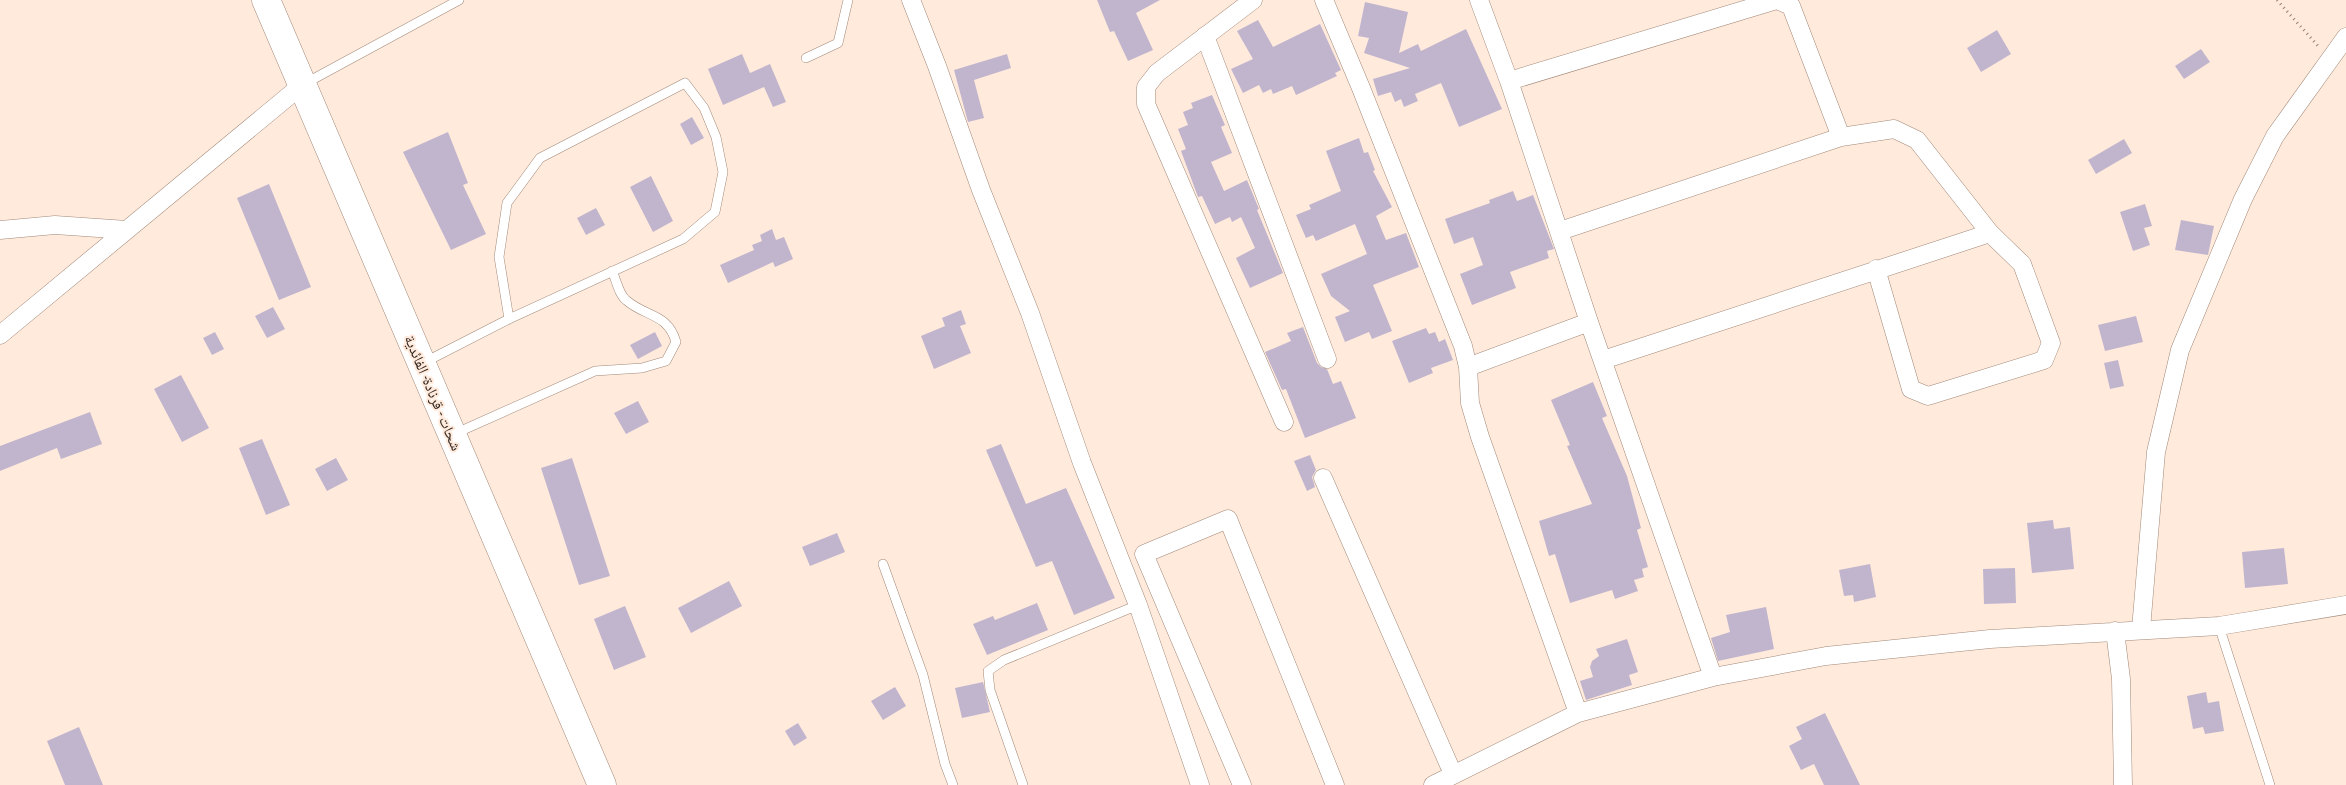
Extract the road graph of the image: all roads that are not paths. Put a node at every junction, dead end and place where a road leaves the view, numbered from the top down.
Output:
1 (266, 0) edge
2 (459, 0) edge
3 (848, 0) edge
4 (911, 0) edge
5 (1253, 0) edge
6 (1324, 0) edge
7 (1479, 0) edge
8 (1777, 0) edge
9 (1205, 36) junction
10 (2346, 37) edge
11 (806, 58) dead end
12 (1509, 81) junction
13 (302, 85) junction
14 (1841, 137) junction
15 (0, 230) edge
16 (127, 230) junction
17 (1560, 230) junction
18 (1990, 234) junction
19 (1876, 269) junction
20 (612, 271) junction
21 (509, 319) junction
22 (1589, 322) junction
23 (0, 335) edge
24 (1327, 359) dead end
25 (1603, 360) junction
26 (421, 364) junction
27 (1468, 367) junction
28 (1284, 422) dead end
29 (451, 435) junction
30 (1323, 478) dead end
31 (883, 564) dead end
32 (1138, 605) junction
33 (2346, 606) edge
34 (2219, 626) junction
35 (2141, 629) junction
36 (2115, 631) junction
37 (1713, 678) junction
38 (1578, 713) junction
39 (1453, 774) junction
40 (602, 785) edge
41 (952, 785) edge
42 (1023, 785) edge
43 (1200, 785) edge
44 (1242, 785) edge
45 (1335, 785) edge
46 (1433, 785) edge
47 (2123, 785) edge
48 (2270, 785) edge

1 - 13 main road, شحات - قرنادة- الفائدية
2 - 13 lane
3 - 11 lane
4 - 32 street
5 - 9 street
6 - 27 street
7 - 12 street
8 - 12 street
8 - 14 street
9 - 24 street
9 - 28 street
10 - 35 street
12 - 17 street
13 - 16 street
13 - 26 main road, شحات - قرنادة- الفائدية
14 - 17 street
14 - 18 street
15 - 16 street
16 - 23 street
17 - 22 street
18 - 19 street
18 - 19 street
19 - 25 street
20 - 21 lane
20 - 21 lane
20 - 29 lane
21 - 26 lane
22 - 25 street
22 - 27 street
25 - 37 street
26 - 29 main road, شحات - قرنادة- الفائدية
27 - 38 street
29 - 40 main road, شحات - قرنادة- الفائدية
30 - 39 street
31 - 41 lane
32 - 42 lane
32 - 43 street
33 - 34 street
34 - 35 street
34 - 48 lane
35 - 36 street
36 - 37 street
36 - 47 street
37 - 38 street
38 - 39 street
39 - 46 street
44 - 45 street

